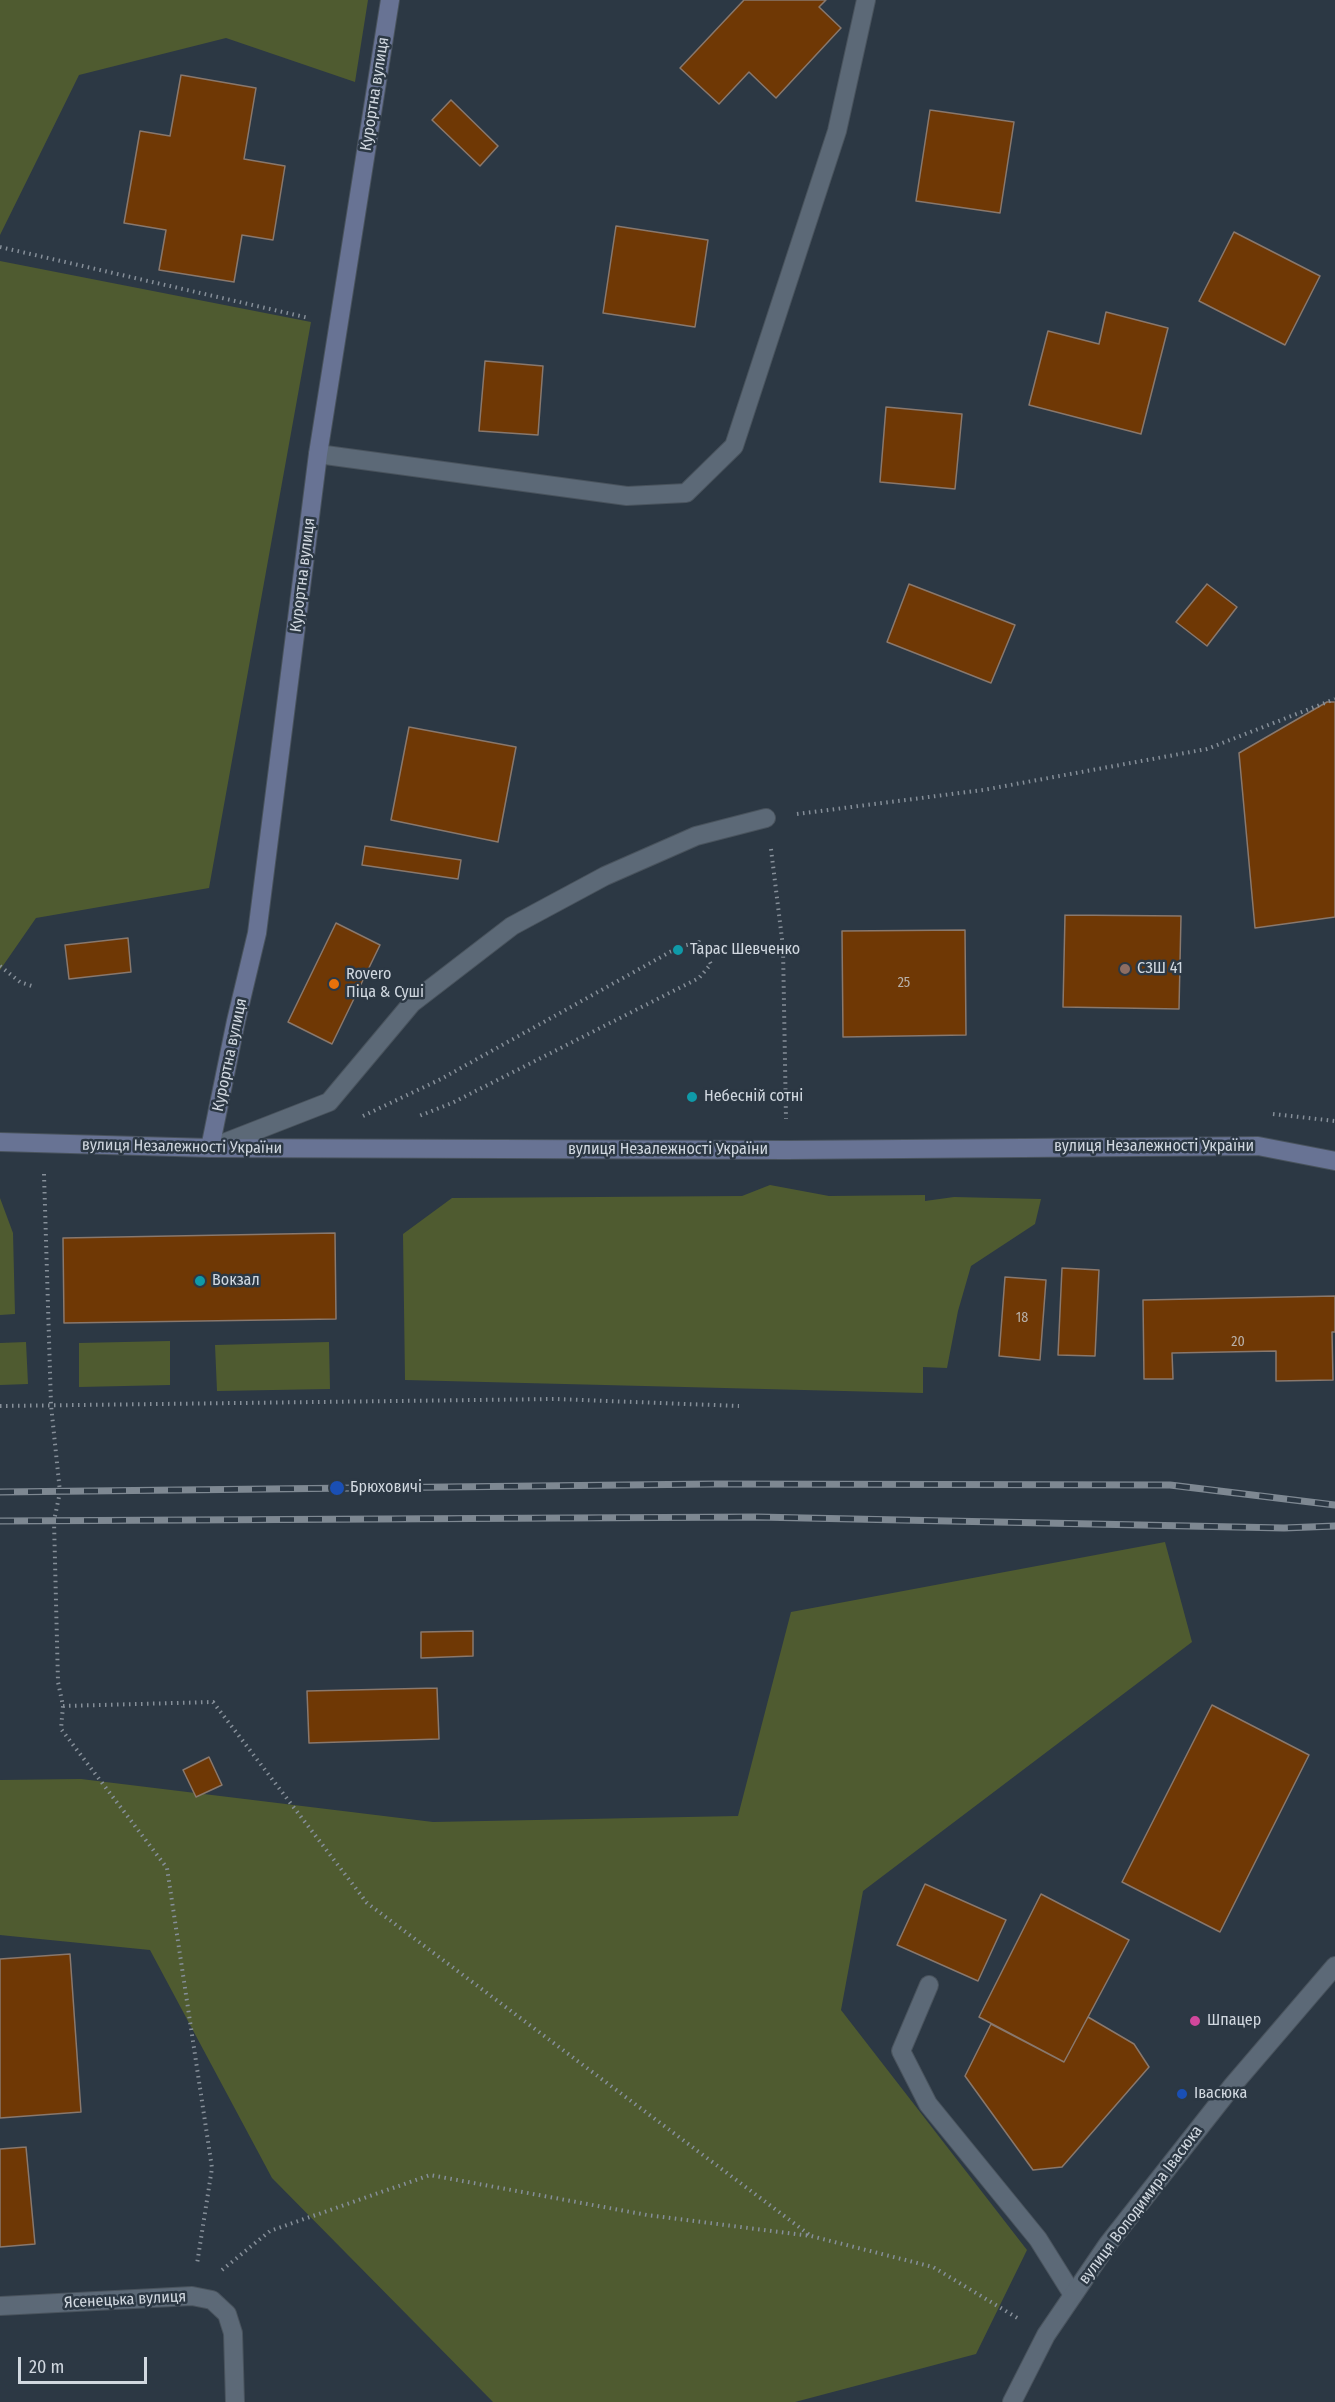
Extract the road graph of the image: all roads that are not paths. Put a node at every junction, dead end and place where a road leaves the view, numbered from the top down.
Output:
1 (390, 0) edge
2 (866, 0) edge
3 (318, 454) junction
4 (766, 818) road end
5 (0, 1142) edge
6 (210, 1148) junction
7 (1335, 1161) edge
8 (1335, 1966) edge
9 (929, 1985) dead end
10 (1074, 2295) junction
11 (0, 2306) edge
12 (235, 2402) edge
13 (1012, 2402) edge

1 - 3 main road, Курортна вулиця
2 - 3 street
3 - 6 main road, Курортна вулиця
4 - 6 street
5 - 6 main road, вулиця Незалежності України
6 - 7 main road, вулиця Незалежності України
8 - 10 street, вулиця Володимира Івасюка
9 - 10 street
10 - 13 street, вулиця Володимира Івасюка
11 - 12 street, Ясенецька вулиця

